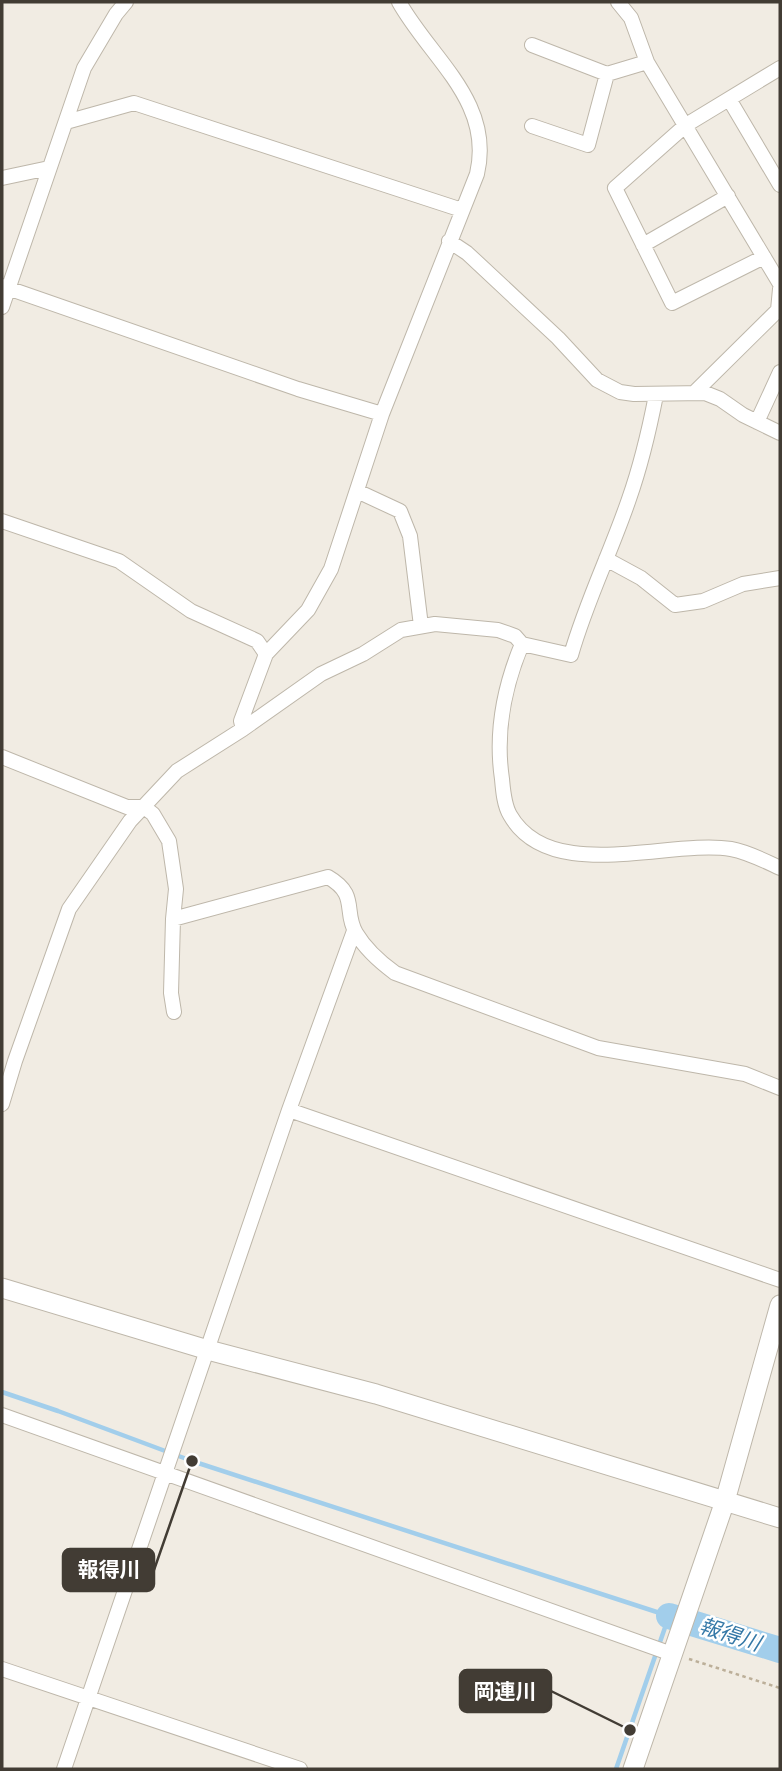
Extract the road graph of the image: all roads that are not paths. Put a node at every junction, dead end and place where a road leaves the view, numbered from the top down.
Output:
1 (126, 2) edge
2 (399, 2) edge
3 (618, 2) edge
4 (532, 45) dead end
5 (648, 62) junction
6 (779, 71) edge
7 (607, 74) junction
8 (729, 99) junction
9 (66, 122) junction
10 (685, 125) junction
11 (532, 127) dead end
12 (49, 167) junction
13 (2, 178) edge
14 (780, 185) edge
15 (728, 196) junction
16 (462, 210) junction
17 (449, 241) junction
18 (643, 245) junction
19 (764, 257) junction
20 (5, 287) edge
21 (780, 287) edge
22 (2, 307) edge
23 (780, 372) edge
24 (694, 393) junction
25 (656, 395) junction
26 (382, 414) junction
27 (757, 422) junction
28 (780, 433) edge
29 (357, 491) junction
30 (2, 521) edge
31 (606, 559) junction
32 (780, 578) edge
33 (421, 626) junction
34 (522, 644) junction
35 (266, 654) junction
36 (243, 729) junction
37 (2, 757) edge
38 (144, 807) junction
39 (780, 868) edge
40 (173, 919) junction
41 (354, 931) junction
42 (174, 1012) dead end
43 (780, 1088) edge
44 (2, 1104) edge
45 (289, 1110) junction
46 (780, 1280) edge
47 (2, 1288) edge
48 (780, 1305) edge
49 (208, 1350) junction
50 (2, 1415) edge
51 (167, 1467) junction
52 (726, 1501) junction
53 (780, 1518) edge
54 (674, 1649) junction
55 (2, 1669) edge
56 (88, 1698) junction
57 (64, 1769) edge
58 (300, 1769) edge
59 (633, 1769) edge

1 - 9 street
2 - 16 street
3 - 5 street
4 - 7 street
5 - 7 street
5 - 10 street
6 - 8 street
7 - 11 street
8 - 10 street
8 - 14 street
9 - 12 street
9 - 16 street
10 - 15 street
10 - 18 street
12 - 13 street
12 - 20 street
15 - 18 street
15 - 19 street
16 - 17 street
17 - 25 street
17 - 26 street
18 - 19 street
19 - 21 street
20 - 22 street
20 - 26 street
21 - 24 street
23 - 27 street
24 - 25 street
24 - 27 street
25 - 31 street
26 - 29 street
27 - 28 street
29 - 33 street
29 - 35 street
30 - 35 street
31 - 32 street
31 - 34 street
33 - 34 street
33 - 36 street
34 - 39 street
35 - 36 street
36 - 38 street
37 - 38 street
38 - 40 street
38 - 44 street
40 - 41 street
40 - 42 street
41 - 43 street
41 - 45 street
45 - 46 street
45 - 49 street
47 - 49 street
48 - 52 street
49 - 51 street
49 - 52 street
50 - 51 street
51 - 54 street
51 - 56 street
52 - 53 street
52 - 54 street
54 - 59 street
55 - 56 street
56 - 57 street
56 - 58 street

